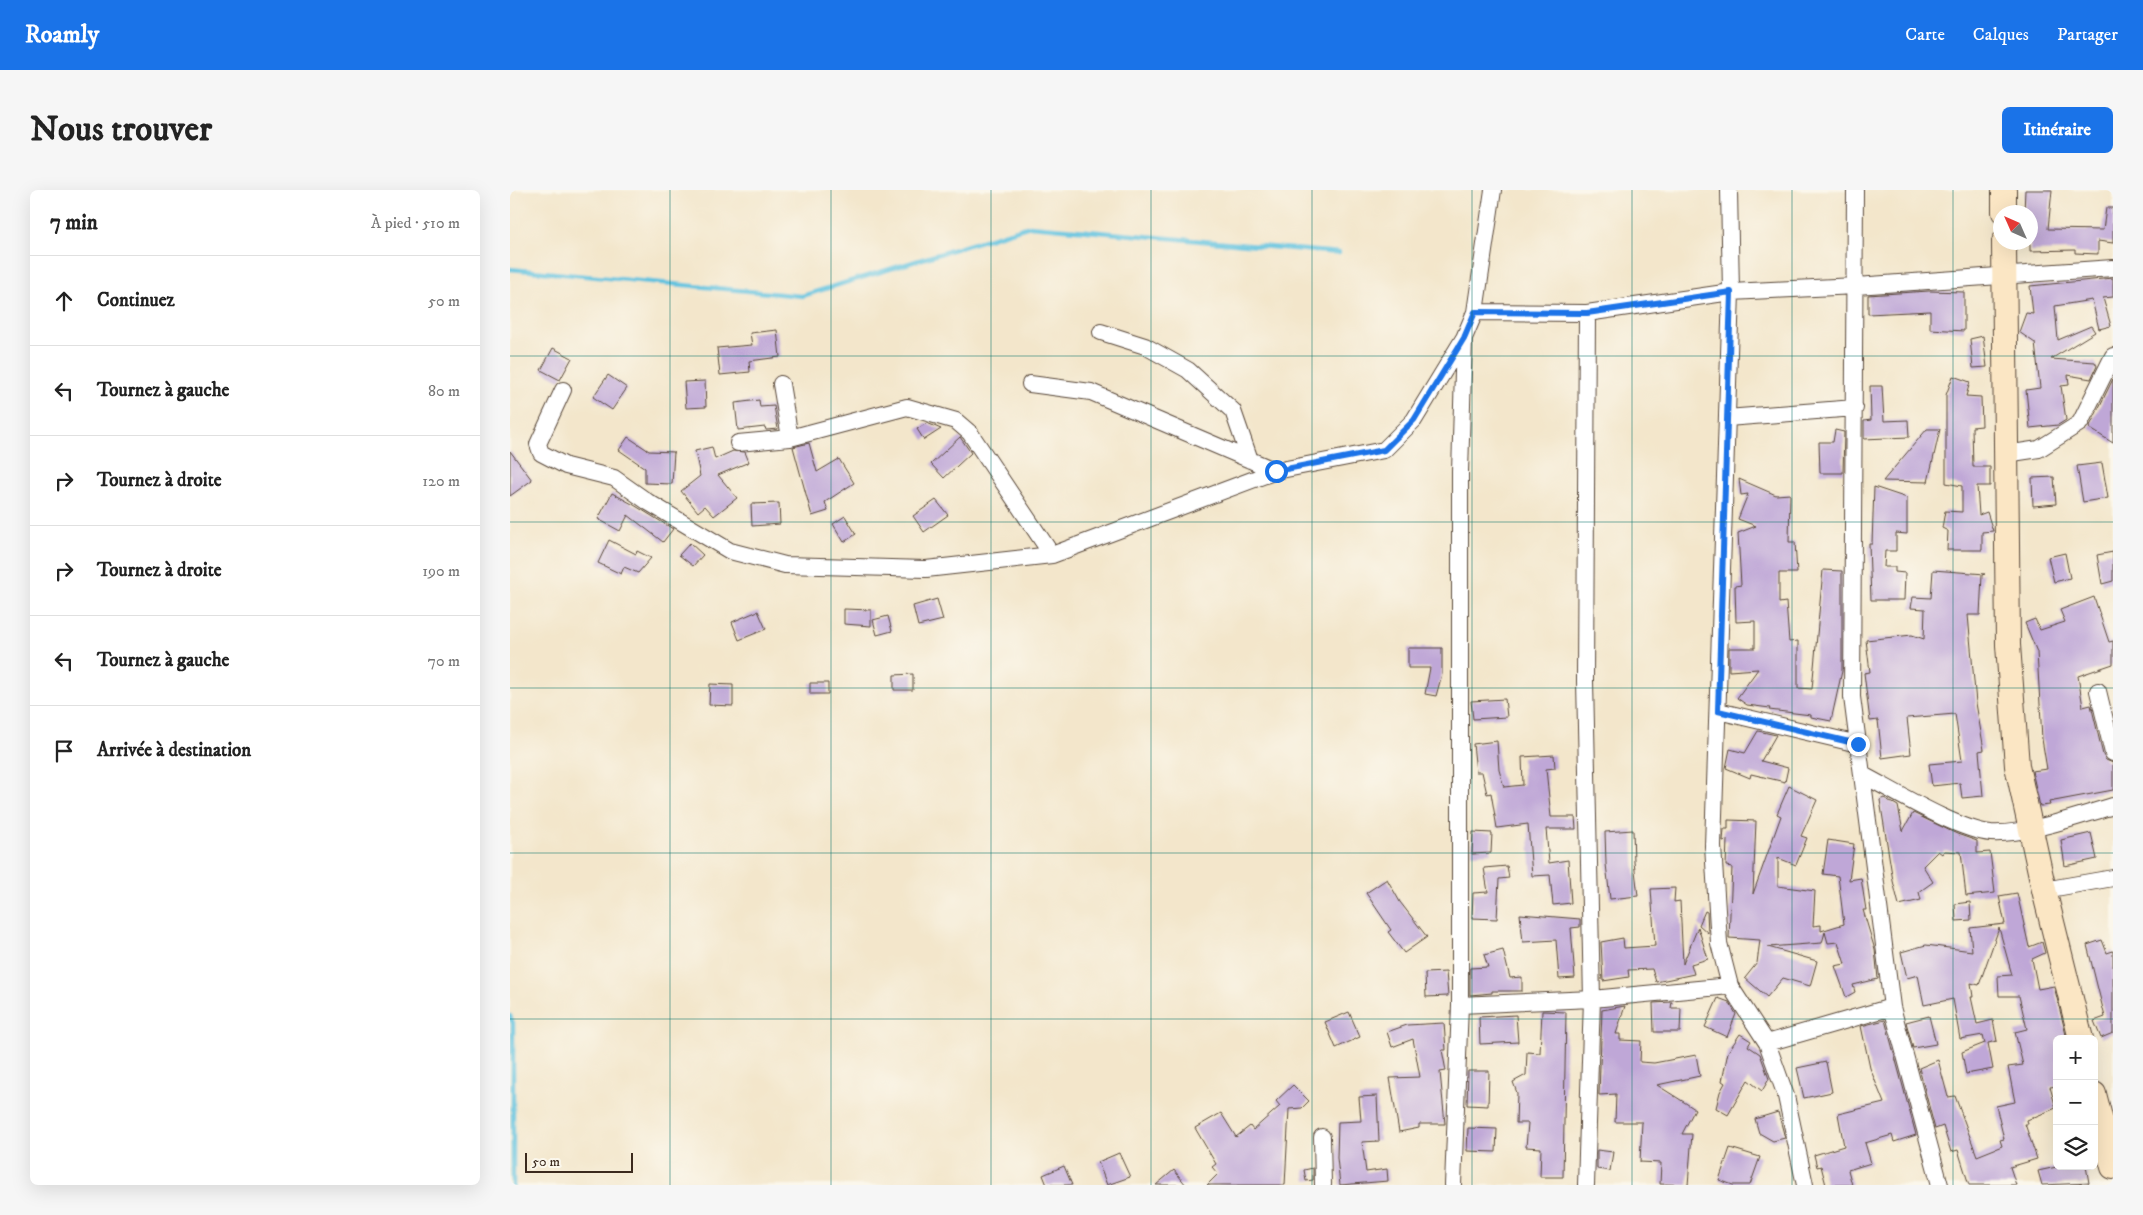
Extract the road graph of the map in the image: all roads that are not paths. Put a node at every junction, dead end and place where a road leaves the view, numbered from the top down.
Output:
1 (1494, 190) edge
2 (1729, 190) edge
3 (1855, 190) edge
4 (2004, 190) edge
5 (2004, 205) edge
6 (2004, 250) edge
7 (2113, 268) edge
8 (2004, 275) junction
9 (1856, 286) junction
10 (1731, 292) junction
11 (1475, 312) junction
12 (1587, 313) junction
13 (1101, 332) dead end
14 (1464, 338) junction
15 (2113, 356) edge
16 (780, 384) dead end
17 (1030, 384) dead end
18 (563, 390) dead end
19 (1855, 408) junction
20 (1727, 418) junction
21 (790, 438) junction
22 (738, 443) dead end
23 (2006, 454) junction
24 (1250, 460) junction
25 (1276, 471) junction
26 (1052, 554) junction
27 (2098, 691) dead end
28 (1718, 711) junction
29 (1858, 744) junction
30 (2113, 753) edge
31 (1862, 775) junction
32 (2113, 806) edge
33 (2031, 828) junction
34 (2113, 878) edge
35 (2044, 890) junction
36 (1730, 986) junction
37 (1592, 999) junction
38 (1460, 1005) junction
39 (1892, 1007) junction
40 (2080, 1035) edge
41 (1767, 1044) junction
42 (2098, 1104) edge
43 (2109, 1133) edge
44 (1322, 1137) dead end
45 (2113, 1167) edge
46 (1323, 1185) edge
47 (1452, 1185) edge
48 (1586, 1185) edge
49 (1805, 1185) edge
50 (1940, 1185) edge

1 - 11 street
2 - 10 street
3 - 9 street
4 - 5 main road
6 - 8 main road
7 - 8 street
8 - 9 street
8 - 23 main road
9 - 10 street
9 - 19 street
10 - 12 street
10 - 20 street
11 - 12 street
11 - 14 street
12 - 37 street
13 - 24 street
14 - 25 street
14 - 38 street
15 - 23 street
16 - 21 street
17 - 24 street
18 - 26 street
19 - 20 street
19 - 29 street
20 - 28 street
21 - 22 street
21 - 26 street
23 - 33 main road
24 - 25 street
25 - 26 street
27 - 30 street
28 - 29 street
28 - 36 street
29 - 31 street
31 - 33 street
31 - 39 street
32 - 33 street
33 - 35 main road
34 - 35 street
35 - 40 main road
36 - 37 street
36 - 41 street
37 - 38 street
37 - 48 street
38 - 47 street
39 - 41 street
39 - 50 street
41 - 49 street
42 - 43 main road
43 - 45 main road
44 - 46 street

